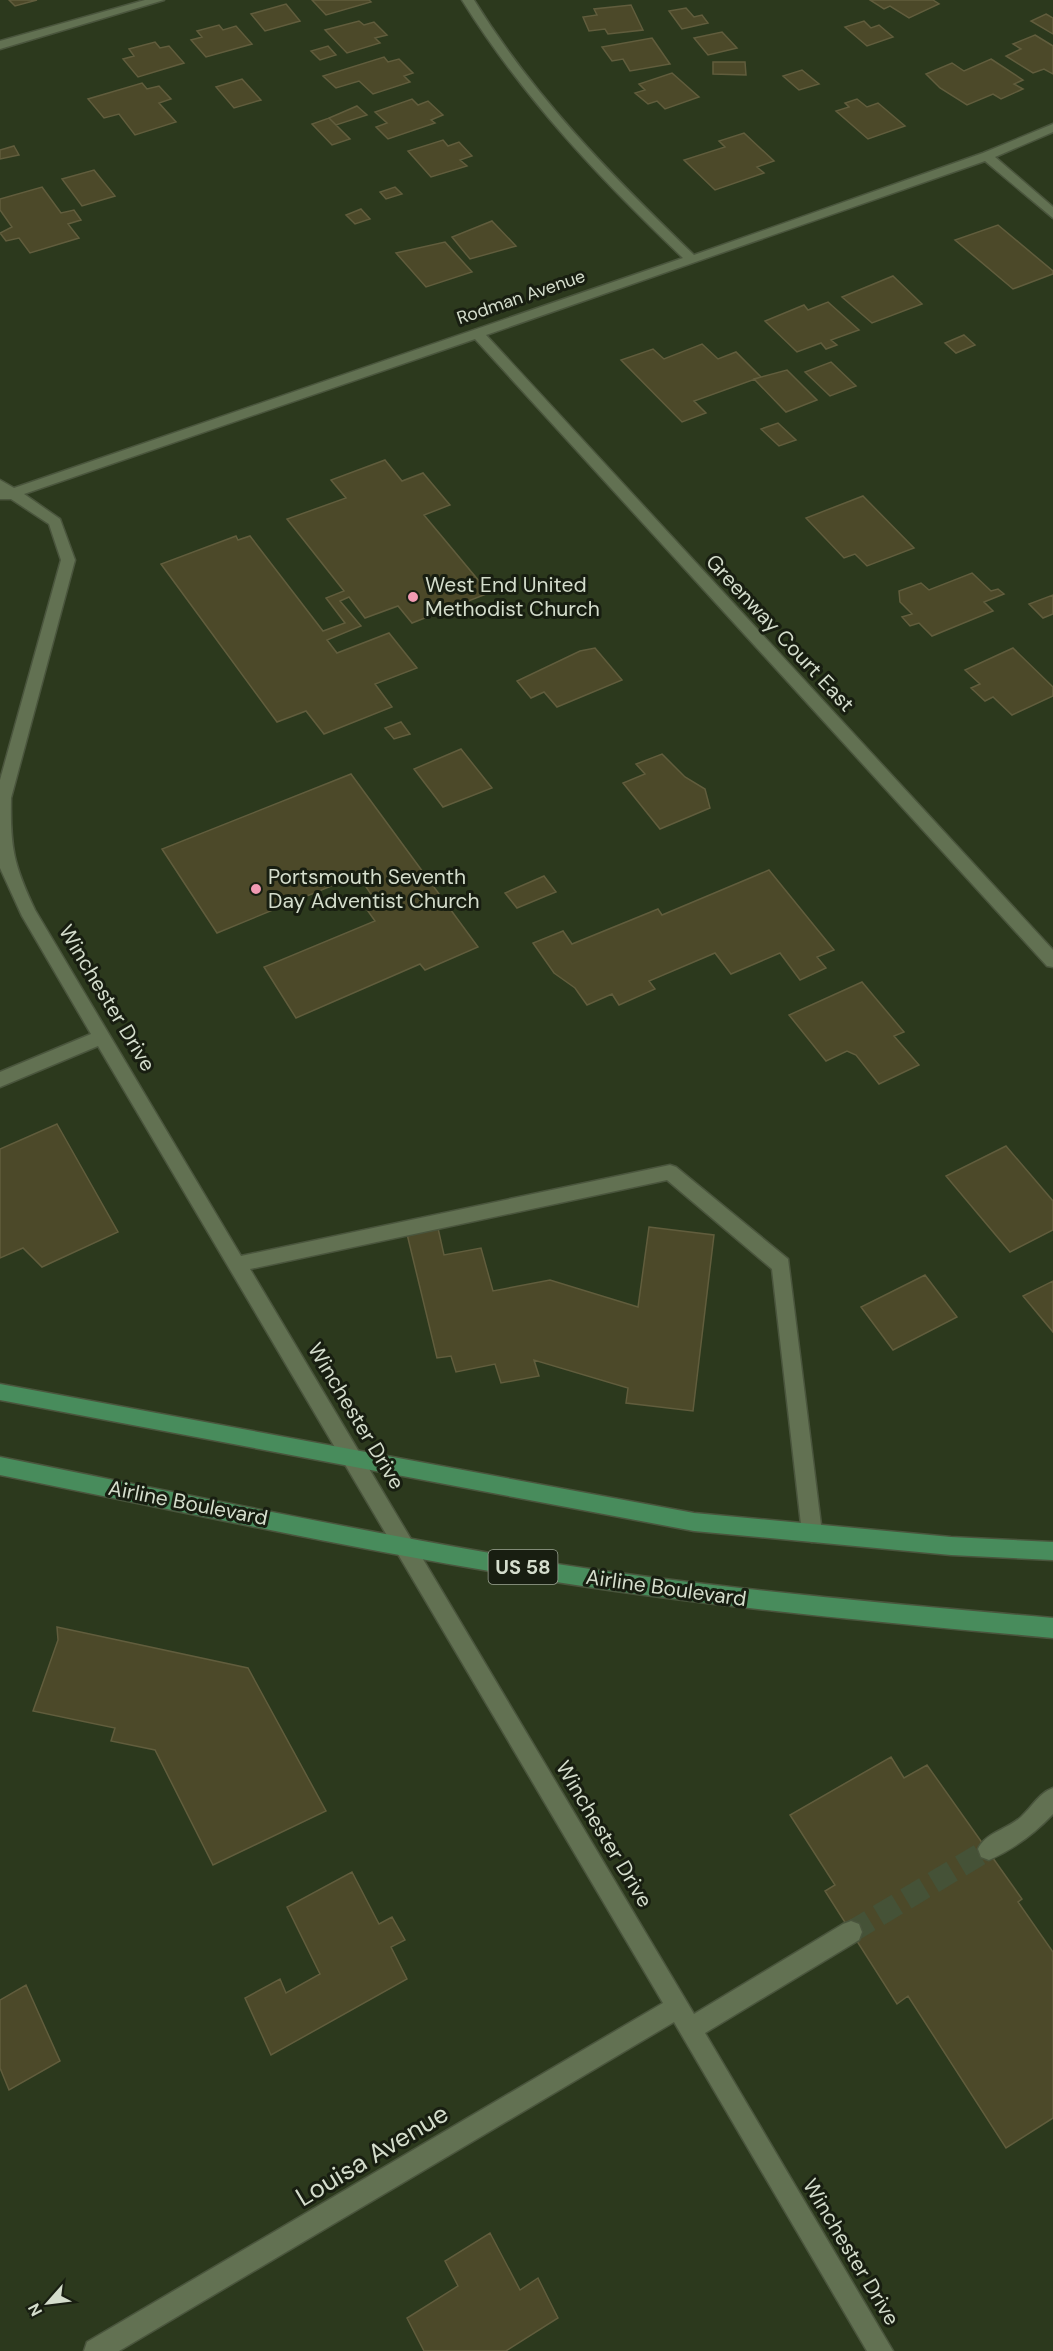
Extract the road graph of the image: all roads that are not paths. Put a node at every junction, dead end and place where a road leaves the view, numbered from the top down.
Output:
1 (468, 0) edge
2 (151, 1) edge
3 (0, 45) edge
4 (1053, 128) edge
5 (987, 156) junction
6 (1053, 213) edge
7 (692, 260) junction
8 (477, 333) junction
9 (4, 492) edge
10 (5, 874) edge
11 (1053, 961) edge
12 (102, 1037) junction
13 (0, 1080) edge
14 (238, 1264) junction
15 (0, 1392) edge
16 (353, 1458) junction
17 (0, 1466) edge
18 (812, 1533) junction
19 (406, 1547) junction
20 (1053, 1551) edge
21 (1053, 1628) edge
22 (1053, 1798) edge
23 (988, 1849) tunnel mouth
24 (851, 1932) tunnel mouth
25 (678, 2007) junction
26 (691, 2029) junction
27 (96, 2351) edge
28 (881, 2351) edge

1 - 7 street
2 - 3 street
4 - 5 street, Rodman Avenue
5 - 6 street
5 - 7 street, Rodman Avenue
7 - 8 street, Rodman Avenue
8 - 9 street, Rodman Avenue
8 - 11 street, Greenway Court East
9 - 10 street, Winchester Drive
10 - 12 street, Winchester Drive
12 - 13 street
12 - 14 street, Winchester Drive
14 - 16 street, Winchester Drive
14 - 18 street
15 - 16 main road
16 - 18 main road
16 - 19 street, Winchester Drive
17 - 19 main road, Airline Boulevard / US 58
18 - 20 main road
19 - 21 main road, Airline Boulevard / US 58
19 - 25 street, Winchester Drive
22 - 23 street
24 - 26 street
25 - 26 street, Winchester Drive
25 - 27 street, Louisa Avenue
26 - 28 street, Winchester Drive

